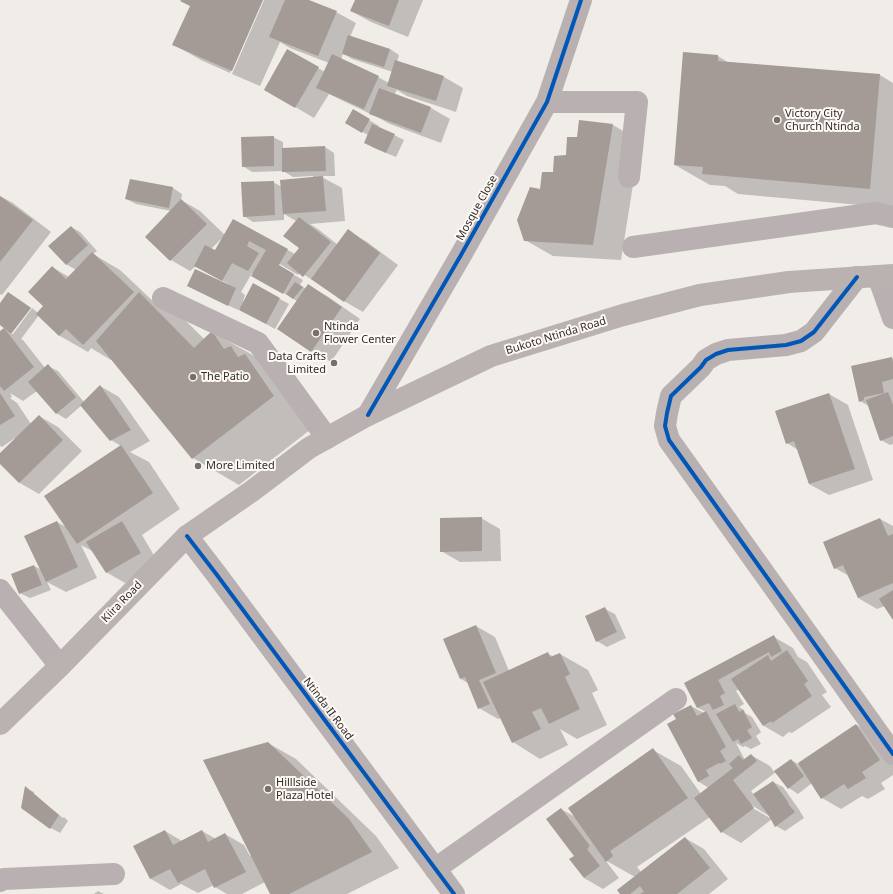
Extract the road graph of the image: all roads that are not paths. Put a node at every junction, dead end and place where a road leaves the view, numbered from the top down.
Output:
1 (581, 0) edge
2 (547, 102) junction
3 (629, 178) dead end
4 (893, 217) edge
5 (633, 247) dead end
6 (876, 276) edge
7 (162, 298) dead end
8 (893, 318) edge
9 (368, 415) junction
10 (327, 438) junction
11 (252, 491) joint
12 (187, 536) junction
13 (0, 590) edge
14 (60, 666) junction
15 (676, 699) dead end
16 (0, 724) edge
17 (893, 754) edge
18 (435, 869) junction
19 (114, 874) dead end
20 (0, 881) edge
21 (454, 894) edge

1 - 2 street, Mosque Close
2 - 3 street
2 - 9 street, Mosque Close
4 - 5 street
6 - 8 street
6 - 9 main road, Bukoto Ntinda Road
6 - 17 street
7 - 10 street
9 - 10 main road, Bukoto Ntinda Road
10 - 11 main road, Bukoto Ntinda Road
11 - 12 main road, Kiira Road
12 - 14 main road, Kiira Road
12 - 18 street, Ntinda II Road
13 - 14 street
14 - 16 main road, Kiira Road
15 - 18 street
18 - 21 street, Ntinda II Road
19 - 20 street

